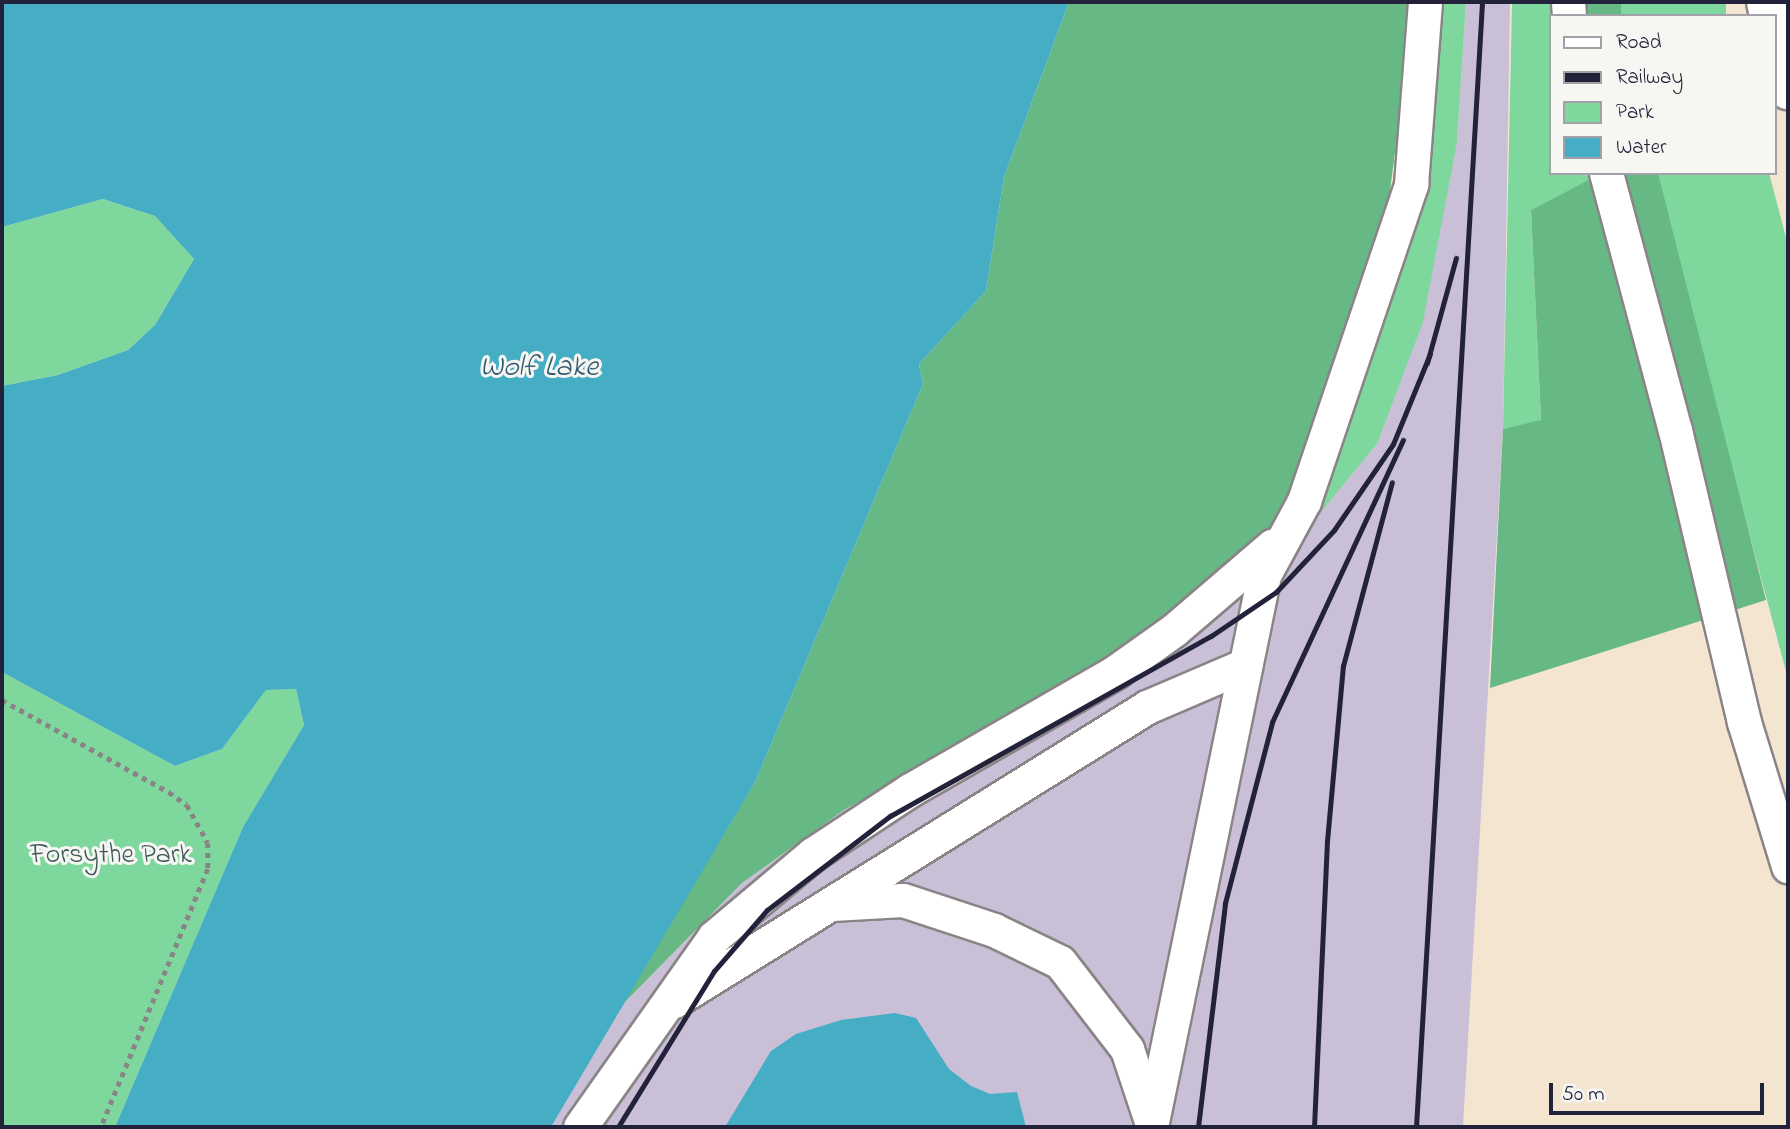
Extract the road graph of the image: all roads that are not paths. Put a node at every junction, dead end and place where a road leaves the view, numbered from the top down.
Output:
1 (1425, 2) edge
2 (1776, 43) edge
3 (1788, 90) edge
4 (1607, 175) edge
5 (1287, 531) junction
6 (1245, 666) junction
7 (1788, 866) edge
8 (830, 904) junction
9 (663, 1008) junction
10 (1151, 1125) edge
11 (580, 1127) edge

1 - 5 street
2 - 3 highway
4 - 7 street
5 - 6 street
5 - 9 street
6 - 8 street
6 - 10 street
8 - 9 street
8 - 10 street
9 - 11 street

